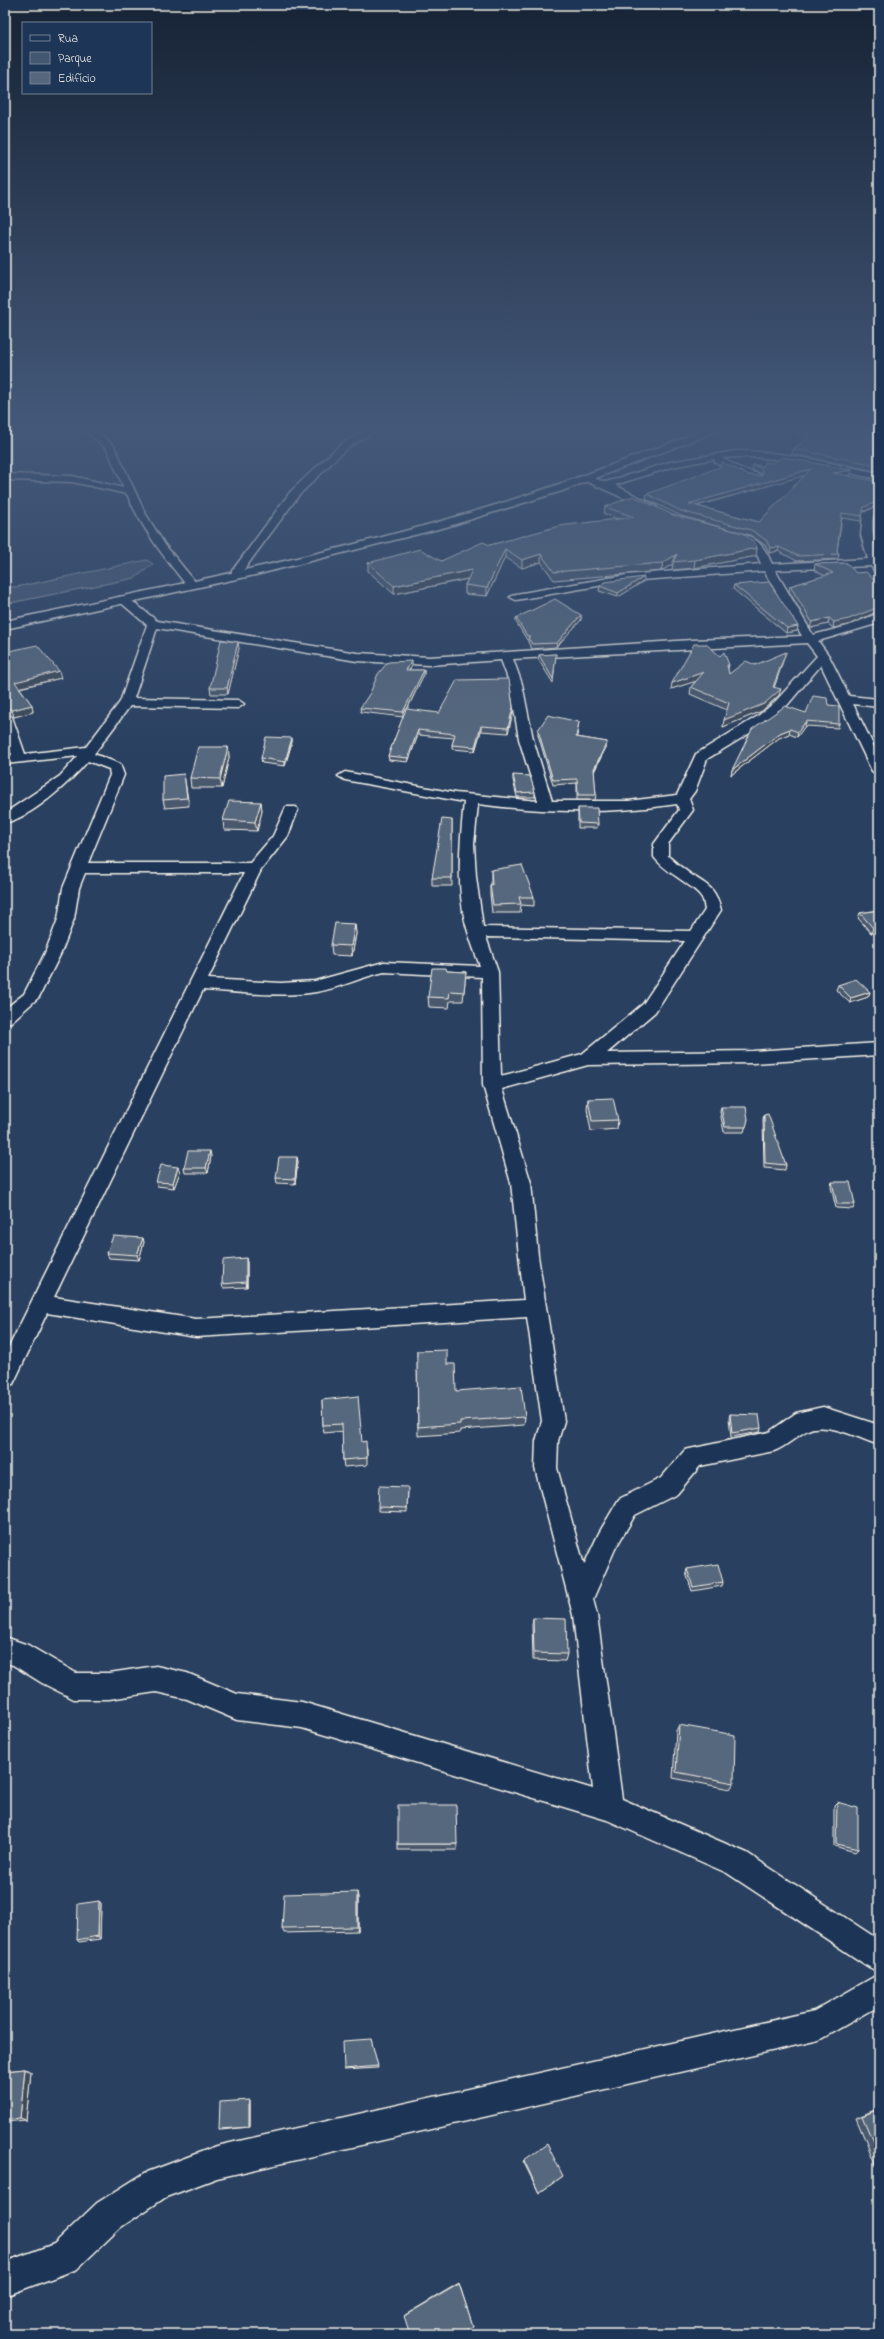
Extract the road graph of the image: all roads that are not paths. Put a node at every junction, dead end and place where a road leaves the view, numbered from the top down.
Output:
1 (155, 537) edge
2 (263, 537) edge
3 (395, 537) edge
4 (743, 537) edge
5 (867, 537) edge
6 (877, 565) edge
7 (768, 567) junction
8 (236, 573) junction
9 (190, 584) junction
10 (516, 597) dead end
11 (122, 599) junction
12 (879, 617) edge
13 (153, 624) junction
14 (5, 625) edge
15 (810, 639) junction
16 (506, 656) junction
17 (823, 656) junction
18 (845, 699) junction
19 (126, 702) junction
20 (879, 703) edge
21 (238, 704) dead end
22 (5, 717) edge
23 (88, 754) junction
24 (20, 758) junction
25 (5, 760) edge
26 (879, 771) edge
27 (345, 776) dead end
28 (471, 799) junction
29 (682, 799) junction
30 (546, 804) junction
31 (291, 810) dead end
32 (5, 819) edge
33 (79, 868) junction
34 (254, 868) junction
35 (477, 932) junction
36 (697, 936) junction
37 (490, 972) junction
38 (197, 984) junction
39 (5, 1018) edge
40 (879, 1049) edge
41 (588, 1059) junction
42 (492, 1084) junction
43 (42, 1304) junction
44 (536, 1308) junction
45 (5, 1377) edge
46 (879, 1435) edge
47 (581, 1598) junction
48 (5, 1650) edge
49 (609, 1807) junction
50 (879, 1956) edge
51 (879, 1989) edge
52 (5, 2279) edge

1 - 9 street
2 - 8 street
3 - 8 highway
4 - 7 street
5 - 6 street
6 - 7 street
7 - 10 street
7 - 15 street
8 - 9 highway
9 - 11 highway
11 - 13 street
11 - 14 highway
12 - 15 street
13 - 16 street
13 - 19 street
15 - 16 street
15 - 17 street
16 - 30 street
17 - 18 street
17 - 29 street
18 - 20 street
18 - 26 street
19 - 21 street
19 - 23 street
22 - 24 street
23 - 24 street
23 - 32 street
23 - 33 street
24 - 25 street
27 - 28 street
28 - 30 street
28 - 35 street
29 - 30 street
29 - 36 street
31 - 34 street
33 - 34 street
33 - 39 street
34 - 38 street
35 - 36 street
35 - 37 street
36 - 41 street
37 - 38 street
37 - 42 street
38 - 43 street
40 - 41 street
41 - 42 street
42 - 44 street
43 - 44 street
43 - 45 street
44 - 47 street
46 - 47 street
47 - 49 street
48 - 49 street
49 - 50 street
51 - 52 street

